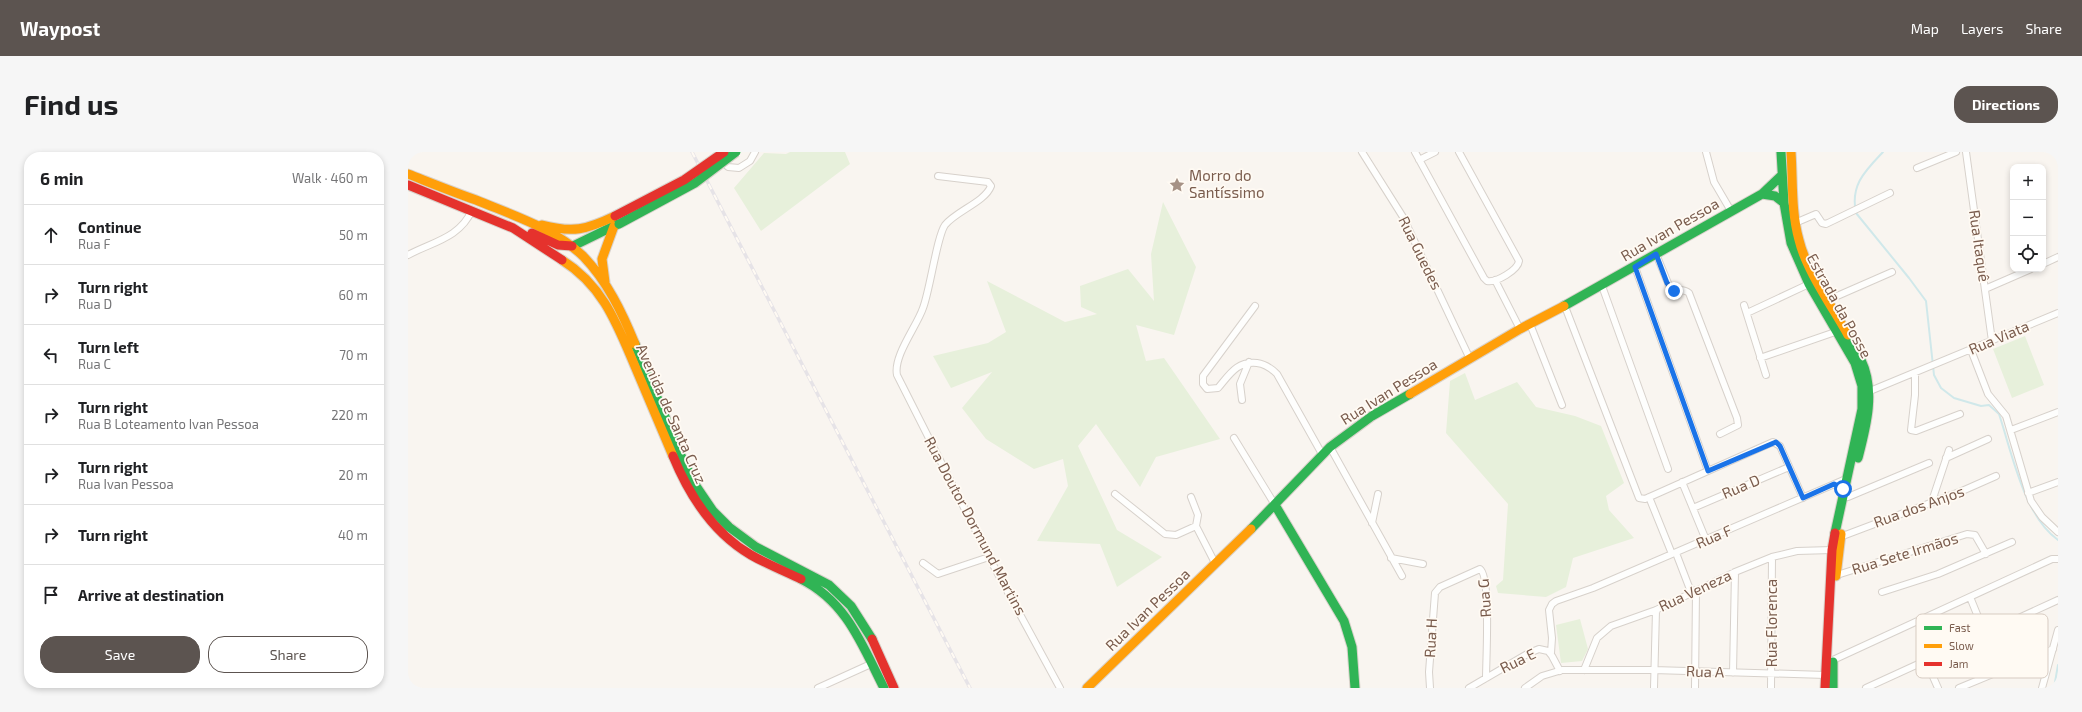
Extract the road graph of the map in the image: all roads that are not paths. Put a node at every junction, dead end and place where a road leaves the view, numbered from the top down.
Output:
1 (720, 152) edge
2 (724, 152) edge
3 (736, 152) edge
4 (755, 152) edge
5 (1362, 152) edge
6 (1415, 152) edge
7 (1434, 152) edge
8 (1459, 152) edge
9 (1706, 152) edge
10 (1781, 152) edge
11 (1791, 152) edge
12 (1956, 152) edge
13 (1966, 152) edge
14 (1419, 160) junction
15 (1917, 168) dead end
16 (408, 174) edge
17 (1782, 175) junction
18 (938, 176) dead end
19 (408, 185) edge
20 (1890, 193) dead end
21 (1762, 194) junction
22 (1784, 204) junction
23 (472, 210) junction
24 (1731, 211) junction
25 (616, 222) junction
26 (1795, 223) junction
27 (537, 224) junction
28 (513, 228) junction
29 (573, 246) junction
30 (1656, 254) junction
31 (408, 255) edge
32 (2058, 257) edge
33 (2046, 263) edge
34 (1635, 267) junction
35 (1892, 272) dead end
36 (2024, 272) edge
37 (1495, 280) junction
38 (605, 284) junction
39 (1809, 284) junction
40 (1602, 286) junction
41 (1985, 289) junction
42 (1828, 300) junction
43 (1564, 304) junction
44 (1744, 305) dead end
45 (1255, 306) dead end
46 (1747, 313) junction
47 (2058, 314) edge
48 (1530, 324) junction
49 (1520, 329) junction
50 (1838, 331) junction
51 (1992, 341) junction
52 (1971, 350) junction
53 (1470, 358) junction
54 (1760, 358) junction
55 (1249, 362) junction
56 (1915, 373) junction
57 (1766, 375) dead end
58 (1870, 391) junction
59 (1242, 400) dead end
60 (1562, 405) dead end
61 (2058, 412) edge
62 (1960, 414) dead end
63 (2011, 430) junction
64 (1720, 434) dead end
65 (1234, 438) dead end
66 (1988, 439) dead end
67 (1330, 447) junction
68 (1949, 450) dead end
69 (1322, 454) junction
70 (1946, 458) junction
71 (1929, 463) dead end
72 (1789, 467) junction
73 (1668, 469) dead end
74 (1708, 471) junction
75 (1996, 476) dead end
76 (1846, 479) junction
77 (1682, 482) junction
78 (2058, 482) edge
79 (1834, 484) junction
80 (1846, 493) junction
81 (2028, 493) junction
82 (1115, 494) dead end
83 (1378, 494) dead end
84 (1191, 497) dead end
85 (1649, 497) junction
86 (1803, 498) junction
87 (1932, 501) junction
88 (1275, 505) junction
89 (1693, 508) junction
90 (1372, 523) junction
91 (1196, 526) junction
92 (2058, 532) edge
93 (1840, 537) junction
94 (1706, 540) junction
95 (2012, 542) dead end
96 (1832, 550) junction
97 (1674, 554) junction
98 (1986, 554) junction
99 (989, 557) junction
100 (1772, 557) junction
101 (1391, 558) junction
102 (2055, 559) edge
103 (1215, 563) junction
104 (923, 564) dead end
105 (1423, 564) dead end
106 (1735, 572) junction
107 (1836, 575) junction
108 (1402, 576) dead end
109 (1437, 589) joint
110 (1694, 591) junction
111 (1882, 592) dead end
112 (1970, 597) junction
113 (2058, 600) edge
114 (1656, 610) junction
115 (1933, 614) edge
116 (1977, 614) edge
117 (2028, 614) edge
118 (1916, 622) edge
119 (2058, 630) edge
120 (2053, 649) junction
121 (2048, 651) edge
122 (1550, 653) junction
123 (1833, 660) junction
124 (873, 663) junction
125 (1916, 666) edge
126 (2048, 667) edge
127 (1560, 670) junction
128 (1584, 670) junction
129 (1653, 670) junction
130 (1694, 672) junction
131 (1733, 673) junction
132 (1772, 673) junction
133 (1826, 675) junction
134 (1486, 678) junction
135 (1934, 678) edge
136 (1983, 678) edge
137 (2045, 678) edge
138 (818, 688) edge
139 (884, 688) edge
140 (894, 688) edge
141 (1060, 688) edge
142 (1087, 688) edge
143 (1355, 688) edge
144 (1430, 688) edge
145 (1469, 688) edge
146 (1525, 688) edge
147 (1654, 688) edge
148 (1695, 688) edge
149 (1771, 688) edge
150 (1825, 688) edge
151 (1832, 688) edge
152 (1866, 688) edge
153 (1938, 688) edge
154 (1959, 688) edge
155 (2042, 688) edge

1 - 4 street
2 - 25 main road, bridge
3 - 25 main road, bridge
5 - 53 street, Rua Guedes
6 - 14 street
7 - 14 street
8 - 37 street
9 - 24 street
10 - 17 main road, Estrada da Posse
11 - 26 main road, Estrada da Posse
12 - 15 street
13 - 41 street, Rua Itaquê
14 - 37 street
16 - 27 main road
17 - 21 main road, Rua Ivan Pessoa
17 - 22 main road, Estrada da Posse
18 - 99 street, Rua Doutor Dormund Martins
19 - 23 main road, Avenida de Santa Cruz
20 - 26 street
21 - 22 main road
21 - 24 main road, Rua Ivan Pessoa
22 - 39 main road, Estrada da Posse
23 - 28 main road, Avenida de Santa Cruz
23 - 31 street
24 - 30 main road, Rua Ivan Pessoa
25 - 27 main road
25 - 29 main road
25 - 38 main road
26 - 42 main road, Estrada da Posse
27 - 29 main road, Avenida de Santa Cruz
28 - 29 main road
28 - 124 main road, Avenida de Santa Cruz
29 - 38 main road, Avenida de Santa Cruz
30 - 34 main road, Rua Ivan Pessoa
30 - 64 street
32 - 33 street
34 - 40 main road, Rua Ivan Pessoa
34 - 74 street
35 - 42 street
36 - 41 street
37 - 49 street
38 - 140 main road, Avenida de Santa Cruz
39 - 46 street
39 - 50 main road, Estrada da Posse
40 - 43 main road, Rua Ivan Pessoa
40 - 73 street
41 - 51 street, Rua Itaquê
42 - 58 main road, Estrada da Posse
43 - 48 main road, Rua Ivan Pessoa
43 - 85 street, Rua D
44 - 46 street
45 - 55 street
46 - 54 street
47 - 51 street, Rua Viata
48 - 49 main road, Rua Ivan Pessoa
48 - 60 street
49 - 53 main road, Rua Ivan Pessoa
50 - 54 street
50 - 76 main road, Estrada da Posse
51 - 52 street, Rua Viata
52 - 56 street, Rua Viata
52 - 63 street
53 - 67 main road, Rua Ivan Pessoa
54 - 57 street
55 - 59 street
55 - 69 street
56 - 58 street
56 - 62 street
58 - 80 main road, Estrada da Posse
61 - 63 street
63 - 81 street
65 - 88 street
66 - 70 street
67 - 69 main road, Rua Ivan Pessoa
67 - 90 street
68 - 70 street
69 - 88 main road, Rua Ivan Pessoa
70 - 87 street
71 - 80 street
72 - 74 street, Rua D
72 - 86 street
72 - 89 street, Rua D
74 - 77 street, Rua D
75 - 87 street, Rua dos Anjos
76 - 79 street, Rua F
76 - 80 main road, Estrada da Posse
77 - 85 street, Rua D
77 - 89 street
78 - 81 street
79 - 80 street
79 - 86 street, Rua F
80 - 93 main road, Estrada da Posse
80 - 96 main road, Estrada da Posse
81 - 92 street
82 - 91 street
83 - 90 street
84 - 91 street
85 - 97 street
86 - 94 street, Rua F
87 - 93 street, Rua dos Anjos
88 - 103 main road, Rua Ivan Pessoa
88 - 143 main road
89 - 94 street
90 - 101 street
91 - 103 street
93 - 107 main road, Estrada da Posse
94 - 97 street, Rua F
95 - 98 street, Rua Sete Irmãos
96 - 100 street, Rua Veneza
96 - 133 main road, Estrada da Posse
97 - 110 street
97 - 122 street, Rua F
98 - 107 street, Rua Sete Irmãos
98 - 111 street, Rua Sete Irmãos
99 - 104 street
99 - 141 street, Rua Doutor Dormund Martins
100 - 106 street, Rua Veneza
100 - 132 street, Rua Florenca
101 - 105 street
101 - 108 street
102 - 112 street
103 - 142 main road, Rua Ivan Pessoa
106 - 110 street, Rua Veneza
106 - 131 street
107 - 123 main road, Estrada da Posse
109 - 134 street, Rua G
109 - 144 street, Rua H
110 - 114 street, Rua Veneza
110 - 130 street
112 - 115 street
112 - 116 street
113 - 117 street
114 - 128 street, Rua Veneza
114 - 129 street
118 - 123 street
119 - 120 street
120 - 121 street
120 - 126 street
122 - 127 street, Rua E
122 - 134 street, Rua E
123 - 151 main road, Estrada da Posse
124 - 138 street
124 - 139 main road, Avenida de Santa Cruz
125 - 152 street
127 - 128 street, Rua A
127 - 146 street, Rua A
128 - 129 street, Rua A
129 - 130 street, Rua A
129 - 147 street
130 - 131 street, Rua A
130 - 148 street
131 - 132 street, Rua A
132 - 133 street, Rua A
132 - 149 street, Rua Florenca
133 - 150 main road, Estrada da Posse
134 - 145 street, Rua E
135 - 153 street
136 - 154 street
137 - 155 street

